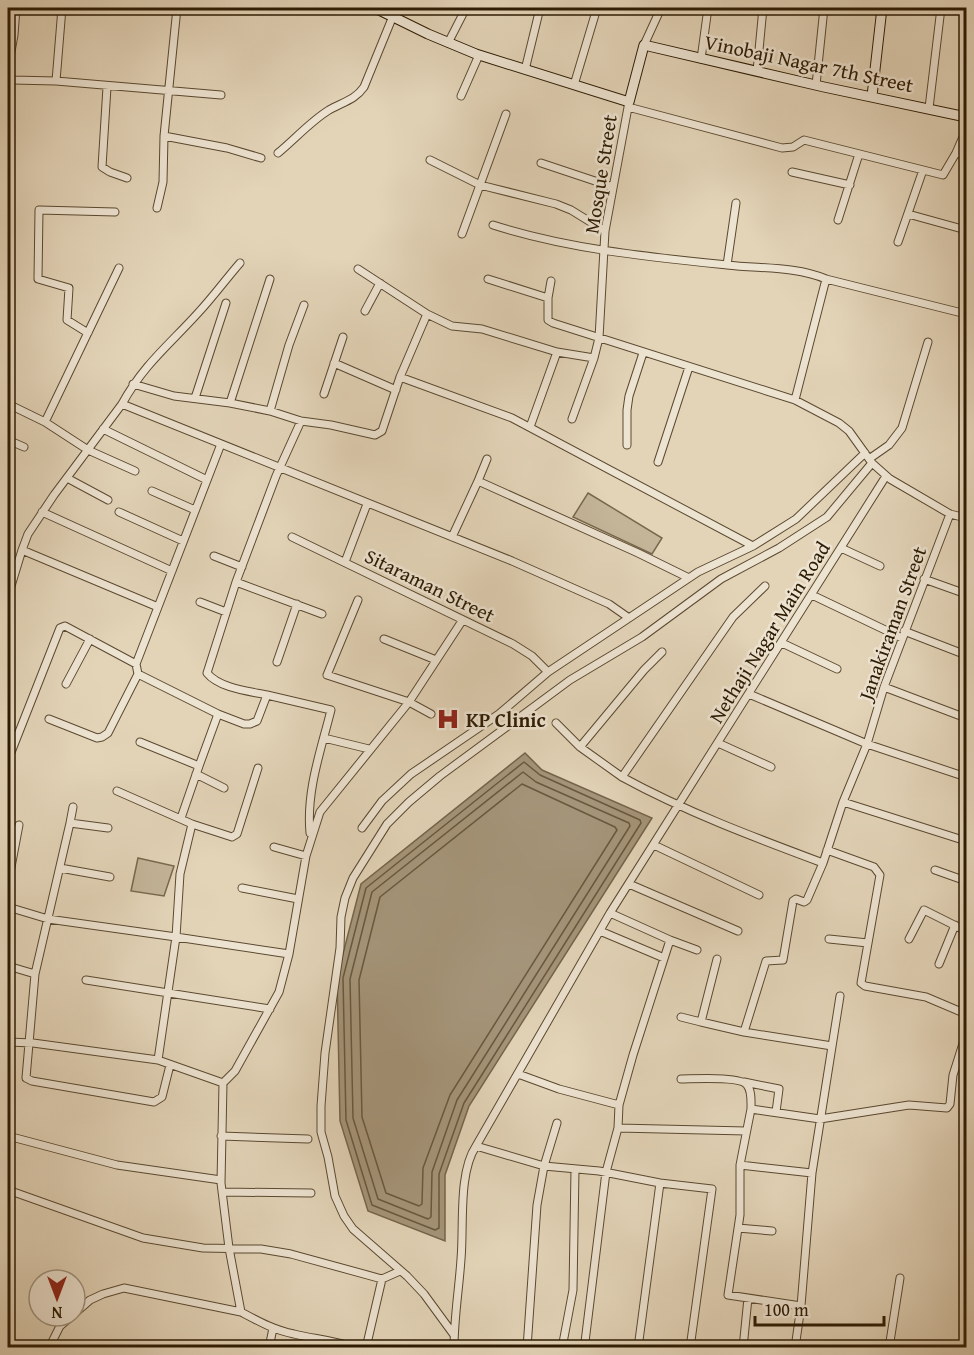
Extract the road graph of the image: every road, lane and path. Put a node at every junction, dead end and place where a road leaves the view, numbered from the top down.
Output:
1 (16, 8) edge
2 (62, 8) edge
3 (177, 8) edge
4 (375, 8) edge
5 (466, 8) edge
6 (540, 8) edge
7 (597, 8) edge
8 (661, 8) edge
9 (708, 8) edge
10 (763, 8) edge
11 (824, 8) edge
12 (882, 8) edge
13 (941, 8) edge
14 (393, 16) junction
15 (448, 43) junction
16 (644, 45) junction
17 (479, 55) junction
18 (701, 59) junction
19 (8, 68) edge
20 (525, 69) junction
21 (757, 71) junction
22 (8, 78) edge
23 (56, 81) junction
24 (574, 85) junction
25 (816, 85) junction
26 (107, 87) junction
27 (168, 89) junction
28 (221, 95) dead end
29 (461, 96) dead end
30 (872, 96) junction
31 (628, 105) junction
32 (929, 108) junction
33 (506, 114) dead end
34 (966, 117) edge
35 (966, 130) edge
36 (164, 136) junction
37 (278, 153) dead end
38 (956, 153) junction
39 (859, 154) junction
40 (966, 155) edge
41 (261, 158) dead end
42 (430, 160) dead end
43 (541, 163) dead end
44 (922, 170) junction
45 (792, 172) dead end
46 (127, 178) dead end
47 (480, 185) junction
48 (850, 185) junction
49 (613, 187) junction
50 (736, 203) dead end
51 (157, 208) dead end
52 (115, 212) dead end
53 (908, 214) junction
54 (838, 220) dead end
55 (493, 225) dead end
56 (966, 230) edge
57 (605, 231) junction
58 (462, 234) dead end
59 (898, 242) dead end
60 (605, 250) junction
61 (240, 263) dead end
62 (727, 265) junction
63 (119, 268) dead end
64 (358, 269) dead end
65 (270, 279) dead end
66 (488, 279) dead end
67 (826, 279) junction
68 (552, 281) dead end
69 (381, 283) junction
70 (548, 298) junction
71 (226, 303) dead end
72 (304, 305) dead end
73 (365, 311) dead end
74 (427, 314) junction
75 (966, 314) edge
76 (88, 333) junction
77 (343, 337) dead end
78 (599, 338) junction
79 (928, 342) dead end
80 (557, 352) junction
81 (643, 353) junction
82 (594, 358) junction
83 (334, 363) junction
84 (689, 367) junction
85 (400, 377) junction
86 (133, 384) junction
87 (396, 390) junction
88 (324, 394) dead end
89 (195, 398) junction
90 (795, 400) junction
91 (230, 403) junction
92 (8, 404) edge
93 (122, 404) junction
94 (270, 411) junction
95 (572, 419) dead end
96 (301, 421) junction
97 (45, 422) junction
98 (530, 428) junction
99 (103, 429) junction
100 (8, 440) edge
101 (221, 444) junction
102 (627, 445) dead end
103 (24, 447) dead end
104 (88, 450) junction
105 (869, 458) junction
106 (487, 459) dead end
107 (658, 462) dead end
108 (280, 467) junction
109 (135, 471) dead end
110 (886, 476) junction
111 (67, 478) junction
112 (207, 480) junction
113 (478, 481) junction
114 (152, 491) dead end
115 (108, 500) dead end
116 (367, 504) junction
117 (195, 510) junction
118 (42, 512) junction
119 (119, 512) dead end
120 (950, 514) junction
121 (966, 518) edge
122 (292, 537) dead end
123 (452, 537) junction
124 (183, 542) junction
125 (753, 546) junction
126 (841, 548) junction
127 (22, 550) junction
128 (214, 556) dead end
129 (345, 562) junction
130 (880, 566) dead end
131 (242, 567) junction
132 (172, 572) junction
133 (689, 578) junction
134 (924, 579) junction
135 (236, 582) junction
136 (765, 586) dead end
137 (966, 594) edge
138 (812, 595) junction
139 (8, 596) edge
140 (358, 600) dead end
141 (200, 602) dead end
142 (297, 604) junction
143 (158, 607) junction
144 (226, 612) junction
145 (322, 614) dead end
146 (629, 618) junction
147 (462, 621) junction
148 (903, 635) junction
149 (90, 639) junction
150 (384, 639) dead end
151 (782, 644) junction
152 (662, 652) dead end
153 (966, 655) edge
154 (436, 660) junction
155 (277, 662) dead end
156 (136, 664) junction
157 (837, 669) dead end
158 (548, 672) junction
159 (138, 674) junction
160 (66, 684) dead end
161 (884, 687) junction
162 (749, 694) junction
163 (267, 696) junction
164 (409, 702) junction
165 (218, 714) junction
166 (431, 714) dead end
167 (966, 718) edge
168 (49, 719) dead end
169 (556, 723) dead end
170 (324, 738) junction
171 (140, 742) dead end
172 (718, 743) junction
173 (867, 744) junction
174 (580, 747) junction
175 (369, 749) junction
176 (8, 759) edge
177 (199, 766) junction
178 (771, 766) dead end
179 (258, 768) dead end
180 (196, 774) junction
181 (622, 777) junction
182 (966, 777) edge
183 (224, 788) dead end
184 (117, 791) dead end
185 (843, 802) junction
186 (680, 804) junction
187 (73, 807) dead end
188 (181, 818) junction
189 (70, 823) junction
190 (192, 824) junction
191 (19, 825) dead end
192 (108, 828) dead end
193 (362, 828) dead end
194 (311, 837) junction
195 (966, 841) edge
196 (654, 845) junction
197 (274, 847) dead end
198 (827, 850) junction
199 (306, 856) junction
200 (823, 863) junction
201 (60, 868) junction
202 (935, 870) dead end
203 (110, 877) dead end
204 (966, 881) edge
205 (8, 883) edge
206 (629, 884) junction
207 (242, 888) dead end
208 (759, 895) dead end
209 (298, 899) junction
210 (8, 907) edge
211 (610, 913) junction
212 (48, 919) junction
213 (955, 925) junction
214 (600, 931) junction
215 (738, 931) dead end
216 (966, 931) edge
217 (176, 937) junction
218 (829, 939) dead end
219 (909, 939) dead end
220 (670, 940) junction
221 (868, 943) junction
222 (697, 950) dead end
223 (289, 954) junction
224 (664, 958) junction
225 (717, 959) dead end
226 (939, 964) dead end
227 (8, 966) edge
228 (35, 974) junction
229 (86, 980) dead end
230 (168, 993) junction
231 (840, 996) dead end
232 (270, 1009) junction
233 (966, 1014) edge
234 (681, 1017) dead end
235 (701, 1022) junction
236 (744, 1032) junction
237 (966, 1034) edge
238 (8, 1042) edge
239 (29, 1043) junction
240 (832, 1046) junction
241 (158, 1060) junction
242 (170, 1065) junction
243 (518, 1074) junction
244 (681, 1079) dead end
245 (744, 1082) junction
246 (223, 1083) junction
247 (619, 1105) junction
248 (751, 1109) junction
249 (776, 1112) junction
250 (820, 1119) junction
251 (556, 1123) dead end
252 (618, 1128) junction
253 (746, 1131) junction
254 (8, 1136) edge
255 (221, 1136) junction
256 (308, 1139) dead end
257 (476, 1146) junction
258 (544, 1166) junction
259 (740, 1166) junction
260 (575, 1169) junction
261 (606, 1173) junction
262 (812, 1173) junction
263 (221, 1180) junction
264 (660, 1183) junction
265 (8, 1190) edge
266 (222, 1192) junction
267 (311, 1192) dead end
268 (738, 1228) junction
269 (772, 1232) dead end
270 (229, 1248) junction
271 (400, 1271) junction
272 (900, 1278) dead end
273 (382, 1279) junction
274 (748, 1298) junction
275 (87, 1304) edge
276 (801, 1306) junction
277 (241, 1312) junction
278 (59, 1328) edge
279 (273, 1328) junction
280 (454, 1335) junction
281 (8, 1340) edge
282 (585, 1342) dead end
283 (16, 1347) edge
284 (49, 1347) edge
285 (269, 1347) edge
286 (355, 1347) edge
287 (366, 1347) edge
288 (454, 1347) edge
289 (527, 1347) edge
290 (562, 1347) edge
291 (638, 1347) edge
292 (690, 1347) edge
293 (743, 1347) edge
294 (795, 1347) edge
295 (889, 1347) edge

1 - 19 street
2 - 23 street
3 - 27 street
4 - 14 street
5 - 15 street
6 - 20 street
7 - 24 street
8 - 16 street
9 - 18 street
10 - 21 street
11 - 25 street
12 - 30 street
13 - 32 street
14 - 15 street
14 - 37 street
15 - 17 street
16 - 18 street, Vinobaji Nagar 7th Street
16 - 31 street
17 - 20 street
17 - 29 street
18 - 21 street, Vinobaji Nagar 7th Street
20 - 24 street
21 - 25 street, Vinobaji Nagar 7th Street
22 - 23 street
23 - 26 street
24 - 31 street
25 - 30 street, Vinobaji Nagar 7th Street
26 - 27 street
26 - 46 street
27 - 28 street
27 - 36 street
30 - 32 street, Vinobaji Nagar 7th Street
31 - 39 street
31 - 49 street, Mosque Street
32 - 34 street, Vinobaji Nagar 7th Street
33 - 47 street
35 - 38 street
36 - 41 street
36 - 51 street
38 - 40 street
38 - 44 street
39 - 44 street
39 - 48 street
42 - 47 street
43 - 49 street
44 - 53 street
45 - 48 street
47 - 57 street
47 - 58 street
48 - 54 street
49 - 57 street, Mosque Street
50 - 62 street
52 - 76 street
53 - 56 street
53 - 59 street
55 - 60 street
57 - 60 street, Mosque Street
60 - 62 street
60 - 78 street, Mosque Street
61 - 86 street
62 - 67 street
63 - 76 street
64 - 69 street
65 - 91 street
66 - 70 street
67 - 75 street
67 - 90 street
68 - 70 street
69 - 73 street
69 - 74 street
70 - 78 street
71 - 89 street
72 - 94 street
74 - 80 street
74 - 85 street
76 - 97 street
77 - 83 street
78 - 81 street
78 - 82 street, Mosque Street
79 - 105 street
80 - 82 street
80 - 98 street
81 - 84 street
81 - 102 street
82 - 95 street, Mosque Street
83 - 87 street
83 - 88 street
84 - 90 street
84 - 107 street
85 - 87 street
85 - 98 street
86 - 89 street
86 - 93 street
87 - 96 street
89 - 91 street
90 - 105 street
91 - 94 street
92 - 97 street
93 - 99 street
93 - 101 street
94 - 96 street
96 - 108 street
97 - 104 street
98 - 125 street
99 - 104 street
99 - 112 street
100 - 103 street
101 - 108 street
101 - 112 street
104 - 109 street
104 - 111 street
105 - 110 street
105 - 125 street
105 - 271 street
106 - 113 street
108 - 116 street
108 - 131 street
110 - 120 street
110 - 126 street, Nethaji Nagar Main Road
111 - 115 street
111 - 118 street
112 - 117 street
113 - 123 street
113 - 133 street
114 - 117 street
116 - 123 street
116 - 129 street
117 - 124 street
118 - 127 street
118 - 132 street
119 - 124 street
120 - 121 street
120 - 134 street, Janakiraman Street
122 - 129 street, Sitaraman Street
123 - 146 street
124 - 132 street
125 - 133 street
126 - 130 street
126 - 138 street, Nethaji Nagar Main Road
127 - 139 street
127 - 143 street
128 - 131 street
129 - 147 street, Sitaraman Street
131 - 135 street
132 - 143 street
133 - 146 street
134 - 137 street
134 - 148 street, Janakiraman Street
135 - 142 street
135 - 144 street
136 - 181 street
138 - 148 street
138 - 151 street, Nethaji Nagar Main Road
140 - 164 street
141 - 144 street
142 - 145 street
142 - 155 street
143 - 156 street
144 - 163 street
146 - 158 street
147 - 154 street
147 - 158 street, Sitaraman Street
148 - 153 street
148 - 161 street, Janakiraman Street
149 - 156 street
149 - 160 street
149 - 176 street
150 - 154 street
151 - 157 street
151 - 162 street, Nethaji Nagar Main Road
152 - 174 street
154 - 164 street
156 - 159 street
158 - 193 street
159 - 165 street
159 - 168 street
161 - 167 street
161 - 173 street, Janakiraman Street
162 - 172 street, Nethaji Nagar Main Road
162 - 173 street
163 - 165 street
163 - 170 street
164 - 166 street
164 - 175 street
165 - 177 street
169 - 174 street
170 - 175 street
170 - 194 street
171 - 177 street
172 - 178 street
172 - 186 street, Nethaji Nagar Main Road
173 - 182 street
173 - 185 street, Janakiraman Street
174 - 181 street
175 - 194 street
177 - 180 street
179 - 190 street
180 - 183 street
180 - 188 street
181 - 186 street
184 - 188 street
185 - 195 street
185 - 198 street, Janakiraman Street
186 - 196 street, Nethaji Nagar Main Road
186 - 200 street
187 - 189 street
188 - 190 street
189 - 192 street
189 - 201 street
190 - 217 street
191 - 205 street
194 - 199 street
196 - 206 street, Nethaji Nagar Main Road
196 - 208 street
197 - 199 street
198 - 200 street, Janakiraman Street
198 - 221 street
199 - 209 street
200 - 236 street, Janakiraman Street
201 - 203 street
201 - 212 street
202 - 204 street
206 - 211 street, Nethaji Nagar Main Road
206 - 215 street
207 - 209 street
209 - 223 street
210 - 212 street
211 - 214 street, Nethaji Nagar Main Road
211 - 220 street
212 - 217 street
212 - 228 street
213 - 216 street
213 - 219 street
213 - 226 street
214 - 224 street
214 - 243 street, Nethaji Nagar Main Road
217 - 223 street
217 - 230 street
218 - 221 street
220 - 222 street
220 - 224 street
221 - 233 street
223 - 232 street
224 - 247 street
225 - 235 street
227 - 228 street
228 - 239 street
229 - 230 street
230 - 232 street
230 - 241 street
231 - 240 street
232 - 246 street
234 - 235 street
235 - 236 street
236 - 240 street
237 - 250 street
238 - 239 street
239 - 241 street
239 - 242 street
240 - 250 street
241 - 242 street
242 - 246 street
243 - 247 street
243 - 257 street, Nethaji Nagar Main Road
244 - 245 street
245 - 248 street
245 - 249 street
246 - 255 street
247 - 252 street
248 - 249 street
248 - 253 street
249 - 250 street
250 - 262 street
251 - 258 street
252 - 253 street
252 - 261 street
253 - 259 street
254 - 263 street
255 - 256 street
255 - 263 street
257 - 258 street
257 - 280 street, Nethaji Nagar Main Road
258 - 260 street
258 - 289 street
259 - 262 street
259 - 268 street
260 - 261 street
260 - 290 street
261 - 264 street
261 - 282 street
262 - 276 street
263 - 266 street
264 - 291 street
264 - 292 street
265 - 270 street
266 - 267 street
266 - 270 street
268 - 269 street
268 - 274 street
270 - 273 street
270 - 277 street
271 - 273 street
271 - 280 street
272 - 295 street
273 - 287 street
274 - 276 street
274 - 293 street
275 - 277 street
276 - 294 street
277 - 279 street
278 - 284 street
279 - 285 street
279 - 286 street
280 - 288 street, Nethaji Nagar Main Road
281 - 283 street

